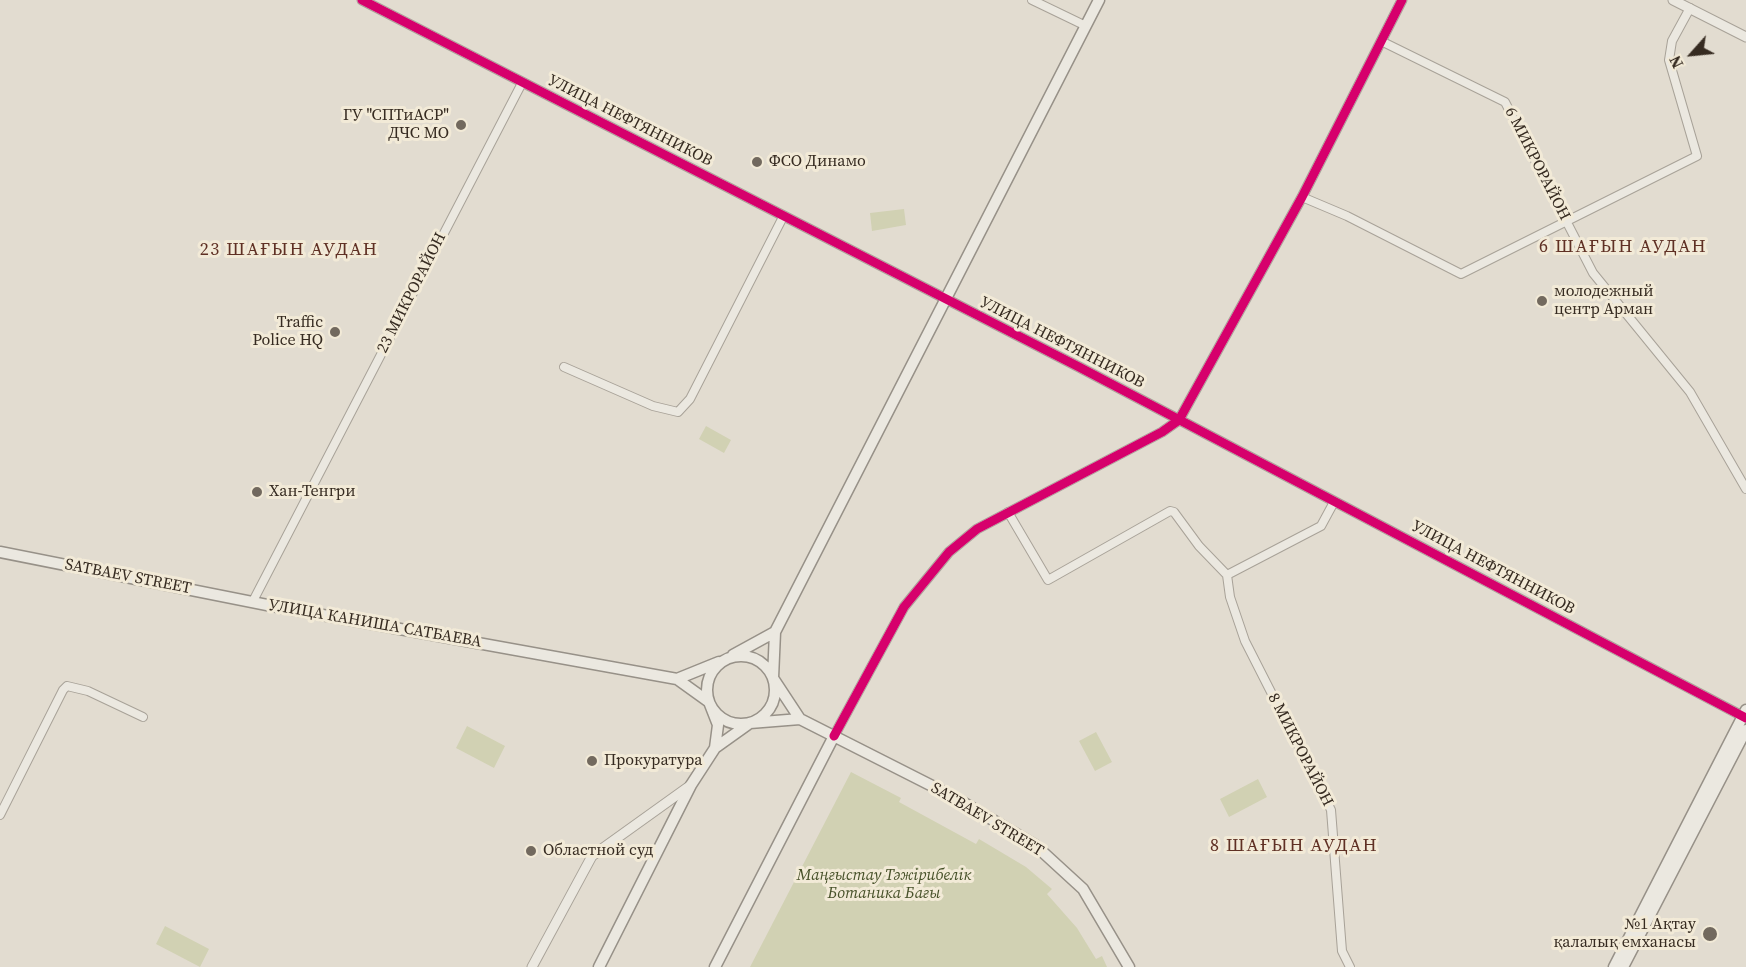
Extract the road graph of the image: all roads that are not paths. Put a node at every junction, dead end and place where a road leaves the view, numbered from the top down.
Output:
1 (362, 0) edge
2 (1032, 0) edge
3 (1099, 0) edge
4 (1402, 0) edge
5 (1674, 0) edge
6 (1690, 8) junction
7 (1086, 26) junction
8 (1746, 37) edge
9 (1382, 41) junction
10 (522, 83) junction
11 (1302, 197) junction
12 (783, 217) junction
13 (1566, 221) junction
14 (946, 302) junction
15 (564, 367) dead end
16 (1179, 420) junction
17 (1746, 489) edge
18 (1334, 502) junction
19 (1008, 513) junction
20 (0, 552) edge
21 (1227, 575) junction
22 (255, 601) junction
23 (775, 632) junction
24 (726, 660) junction
25 (677, 678) junction
26 (773, 678) junction
27 (709, 702) junction
28 (1745, 715) edge
29 (143, 717) dead end
30 (800, 719) junction
31 (750, 723) junction
32 (1746, 730) edge
33 (834, 736) junction
34 (715, 748) junction
35 (691, 785) junction
36 (0, 815) edge
37 (1623, 960) edge
38 (532, 967) edge
39 (599, 967) edge
40 (715, 967) edge
41 (1129, 967) edge
42 (1350, 967) edge
43 (1614, 967) edge

1 - 10 street, УЛИЦА НЕФТЯННИКОВ
2 - 7 street
3 - 7 main road
4 - 9 street
5 - 6 street
6 - 8 street
6 - 13 street
7 - 14 main road
9 - 11 street
9 - 13 street, 6 МИКРОРАЙОН
10 - 12 street, УЛИЦА НЕФТЯННИКОВ
10 - 22 street, 23 МИКРОРАЙОН
11 - 13 street
11 - 16 street
12 - 14 street, УЛИЦА НЕФТЯННИКОВ
12 - 15 street
13 - 17 street, 6 МИКРОРАЙОН
14 - 16 street, УЛИЦА НЕФТЯННИКОВ
14 - 23 main road
16 - 18 street, УЛИЦА НЕФТЯННИКОВ
16 - 19 street
18 - 21 street
18 - 28 street, УЛИЦА НЕФТЯННИКОВ
19 - 21 street
19 - 33 street
20 - 22 main road, SATBAEV STREET
21 - 42 street, 8 МИКРОРАЙОН
22 - 25 main road, УЛИЦА КАНИША САТБАЕВА
23 - 24 main road
23 - 26 main road
24 - 25 main road
24 - 26 main road
24 - 27 main road
25 - 27 main road
26 - 30 main road
26 - 31 main road
27 - 31 main road
27 - 34 main road
28 - 37 main road
29 - 36 street
30 - 31 main road
30 - 33 main road
31 - 34 main road
32 - 37 main road
33 - 40 main road
33 - 41 main road, SATBAEV STREET
34 - 35 main road
35 - 38 street
35 - 39 main road
37 - 43 main road

